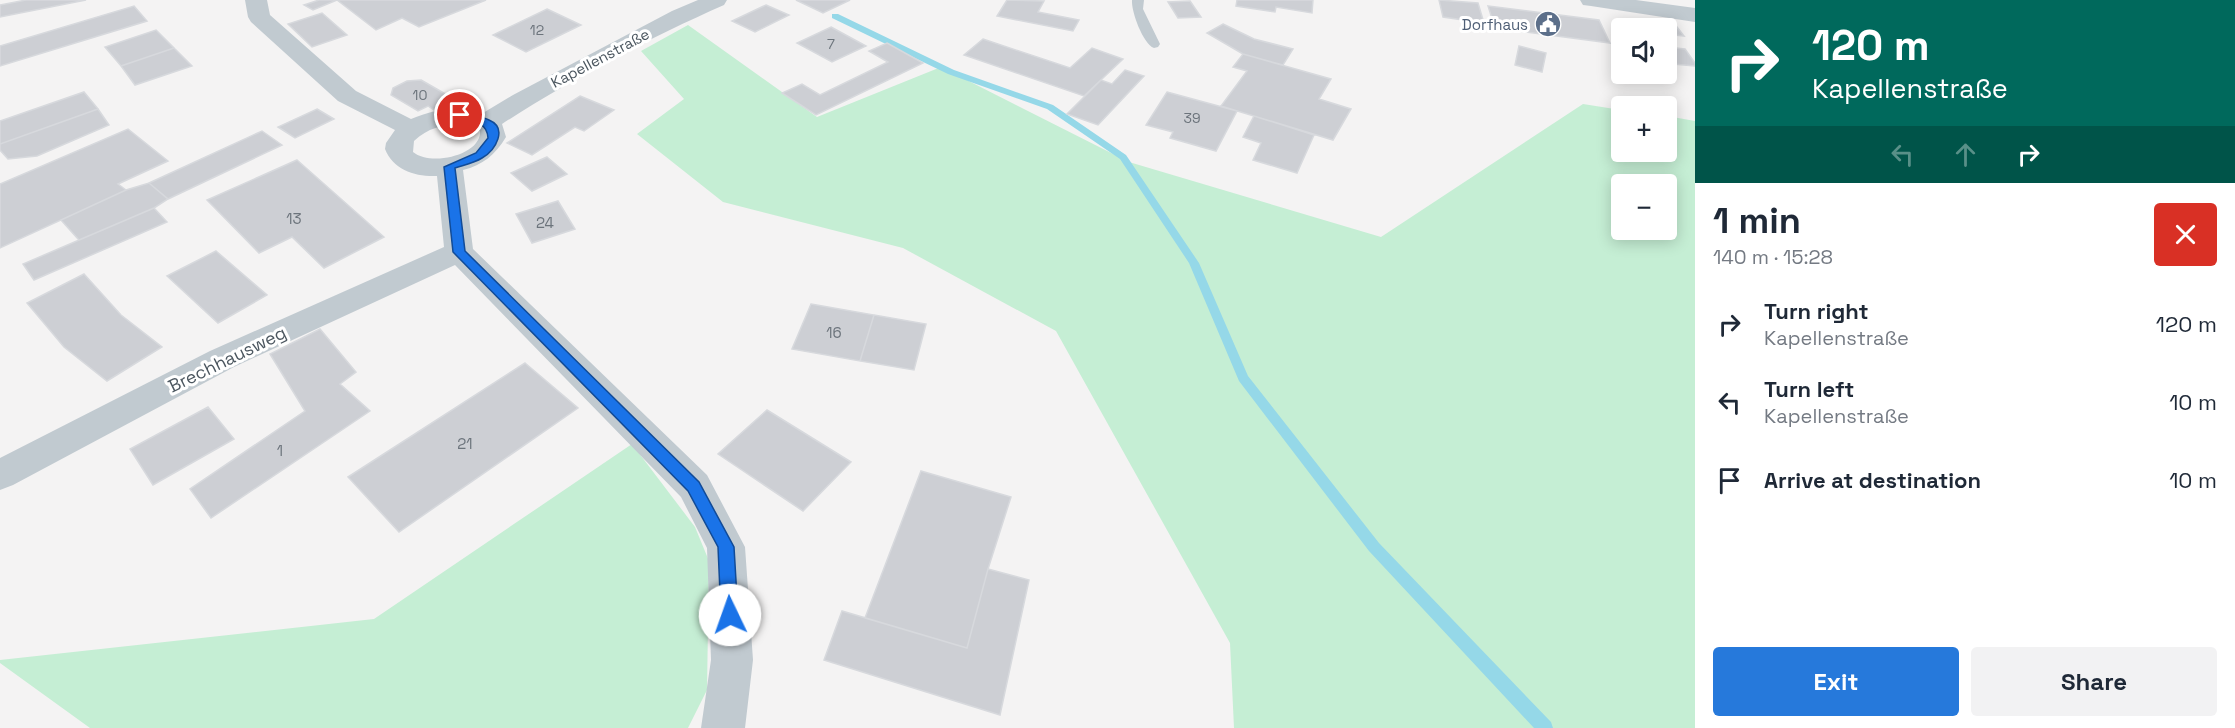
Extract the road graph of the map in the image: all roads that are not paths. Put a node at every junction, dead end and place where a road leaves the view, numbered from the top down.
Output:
1 (256, 0) edge
2 (717, 0) edge
3 (1138, 0) edge
4 (1591, 0) edge
5 (1695, 15) edge
6 (1154, 45) dead end
7 (487, 122) junction
8 (412, 129) junction
9 (449, 167) junction
10 (459, 252) junction
11 (0, 475) edge
12 (723, 728) edge

1 - 8 street
2 - 7 street, Kapellenstraße
3 - 6 lane
4 - 5 street
7 - 8 street
7 - 9 street
8 - 9 street
9 - 10 street
10 - 11 street, Brechhausweg
10 - 12 street

